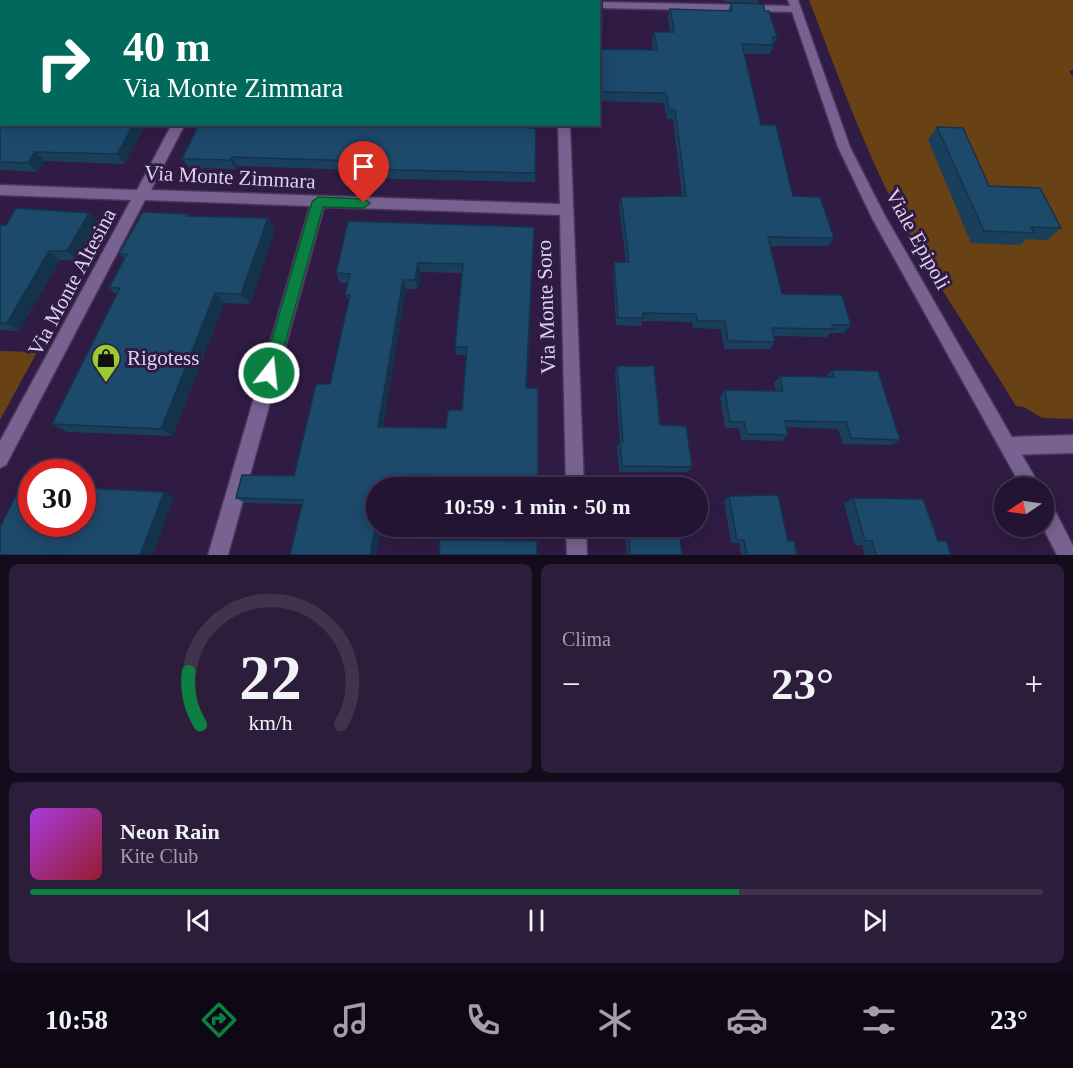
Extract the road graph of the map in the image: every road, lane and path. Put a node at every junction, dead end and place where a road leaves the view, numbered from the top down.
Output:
1 (794, 4) edge
2 (600, 5) edge
3 (178, 126) edge
4 (564, 126) edge
5 (0, 190) edge
6 (143, 194) junction
7 (318, 202) junction
8 (567, 210) junction
9 (1073, 444) edge
10 (1009, 446) junction
11 (0, 459) edge
12 (575, 477) edge
13 (1026, 477) edge
14 (1054, 530) edge
15 (576, 537) edge
16 (218, 555) edge
17 (577, 555) edge
18 (1067, 555) edge

1 - 2 street
1 - 10 street, Viale Epipoli
3 - 6 street, Via Monte Altesina
4 - 8 street, Via Monte Soro
5 - 6 street, Via Monte Zimmara
6 - 7 street, Via Monte Zimmara
6 - 11 street, Via Monte Altesina
7 - 8 street, Via Monte Zimmara
7 - 16 street
8 - 12 street, Via Monte Soro
9 - 10 street
10 - 13 street, Viale Epipoli
14 - 18 street
15 - 17 street

